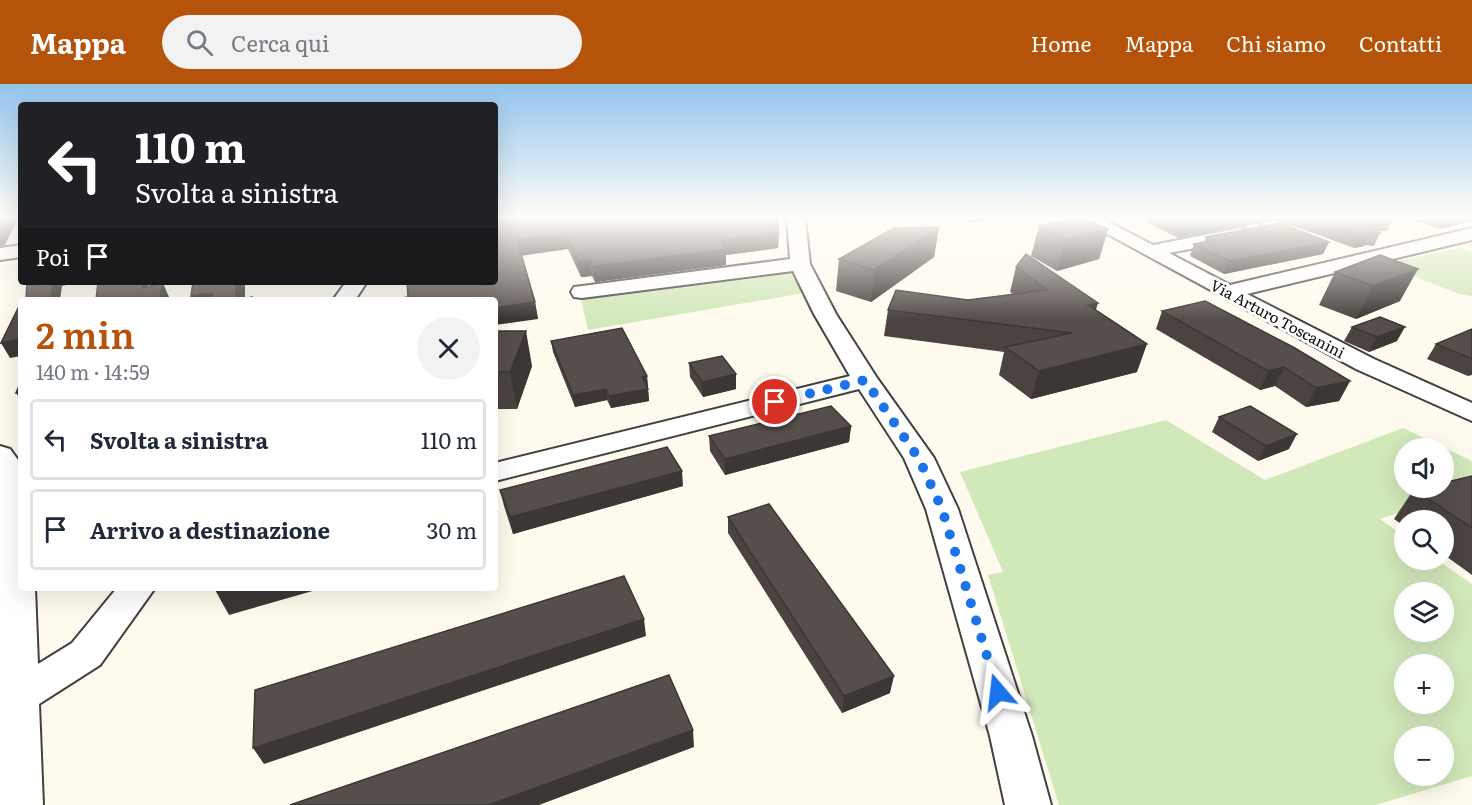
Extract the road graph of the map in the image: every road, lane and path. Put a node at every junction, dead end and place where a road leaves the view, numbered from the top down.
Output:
1 (16, 252) edge
2 (799, 252) edge
3 (1153, 252) edge
4 (1339, 252) edge
5 (1397, 252) edge
6 (0, 254) edge
7 (1361, 260) junction
8 (800, 264) junction
9 (582, 292) dead end
10 (1227, 292) junction
11 (865, 380) junction
12 (1472, 413) edge
13 (0, 455) edge
14 (498, 471) edge
15 (135, 591) edge
16 (9, 637) edge
17 (20, 695) junction
18 (20, 805) edge
19 (1028, 805) edge

1 - 6 street
2 - 8 street
3 - 10 street, Via Arturo Toscanini
4 - 7 street
5 - 7 street
7 - 10 street
8 - 9 street
8 - 11 street
10 - 12 street, Via Arturo Toscanini
11 - 14 street
11 - 19 street
13 - 16 street
15 - 17 street
16 - 17 street
17 - 18 street

